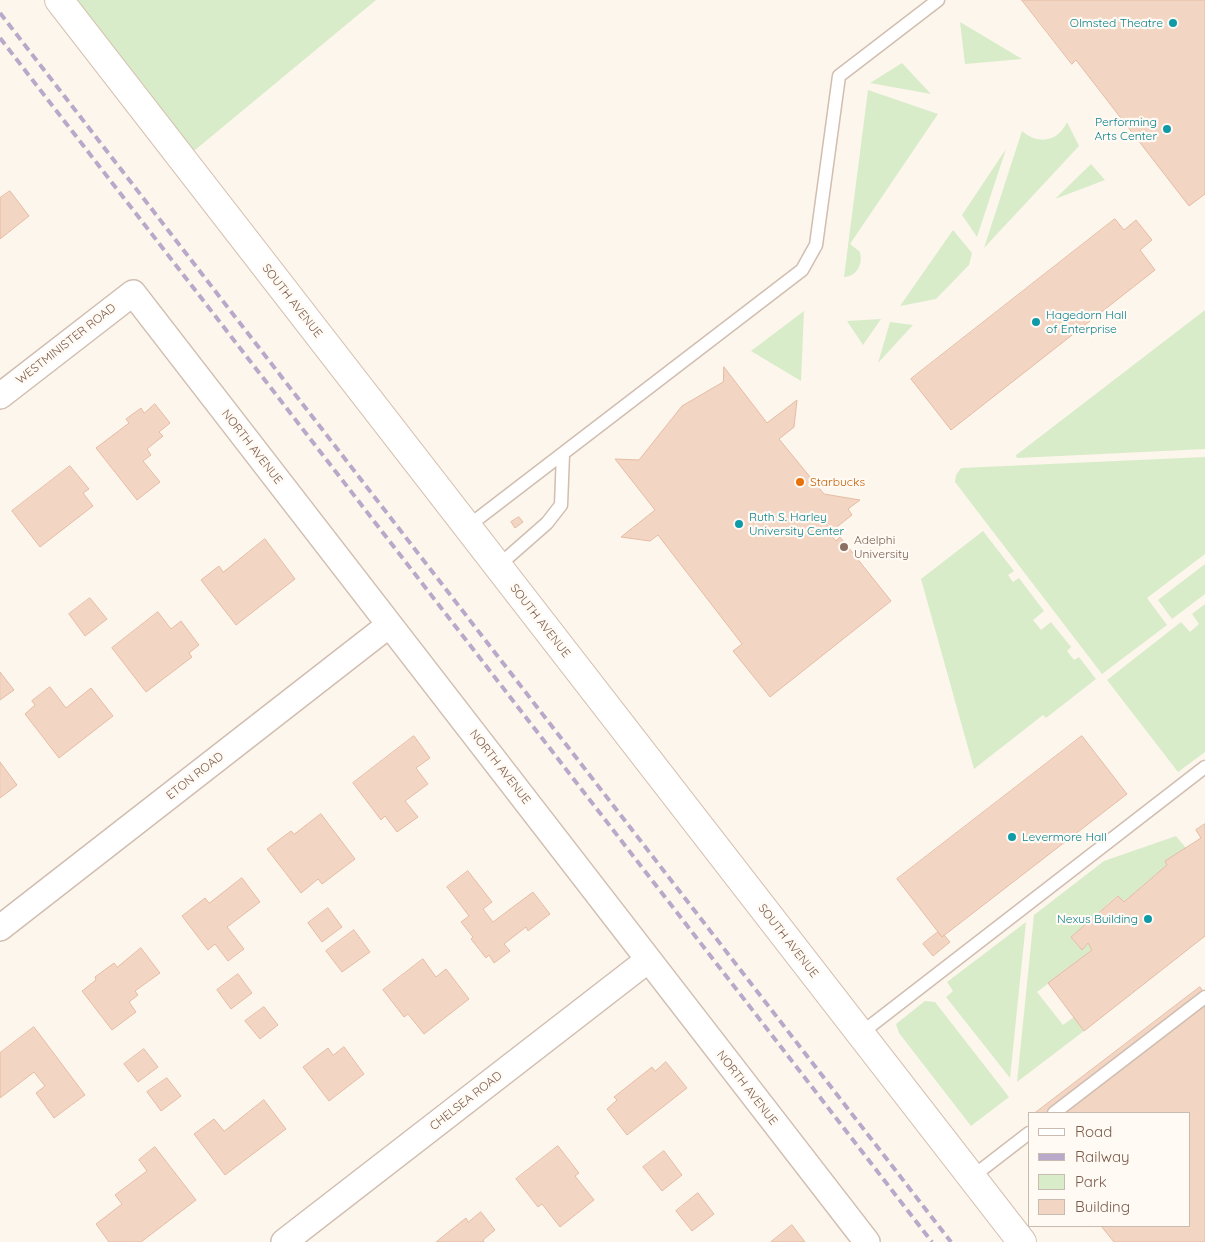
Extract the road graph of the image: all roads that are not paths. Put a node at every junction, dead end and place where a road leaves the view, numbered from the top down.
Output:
1 (59, 0) edge
2 (938, 0) edge
3 (133, 293) joint
4 (0, 396) edge
5 (563, 454) junction
6 (467, 527) junction
7 (498, 566) junction
8 (389, 625) junction
9 (1205, 766) edge
10 (0, 928) edge
11 (648, 960) junction
12 (1205, 997) edge
13 (860, 1034) junction
14 (1055, 1112) edge
15 (1028, 1134) edge
16 (972, 1178) junction
17 (284, 1242) edge
18 (867, 1242) edge
19 (1022, 1242) edge

1 - 6 street, SOUTH AVENUE
2 - 5 lane
3 - 4 street, WESTMINISTER ROAD
3 - 8 street, NORTH AVENUE
5 - 6 lane
5 - 7 lane
6 - 7 street, SOUTH AVENUE
7 - 13 street, SOUTH AVENUE
8 - 10 street, ETON ROAD
8 - 11 street, NORTH AVENUE
9 - 13 lane
11 - 17 street, CHELSEA ROAD
11 - 18 street, NORTH AVENUE
12 - 14 lane
13 - 16 street, SOUTH AVENUE
15 - 16 lane
16 - 19 street, SOUTH AVENUE

